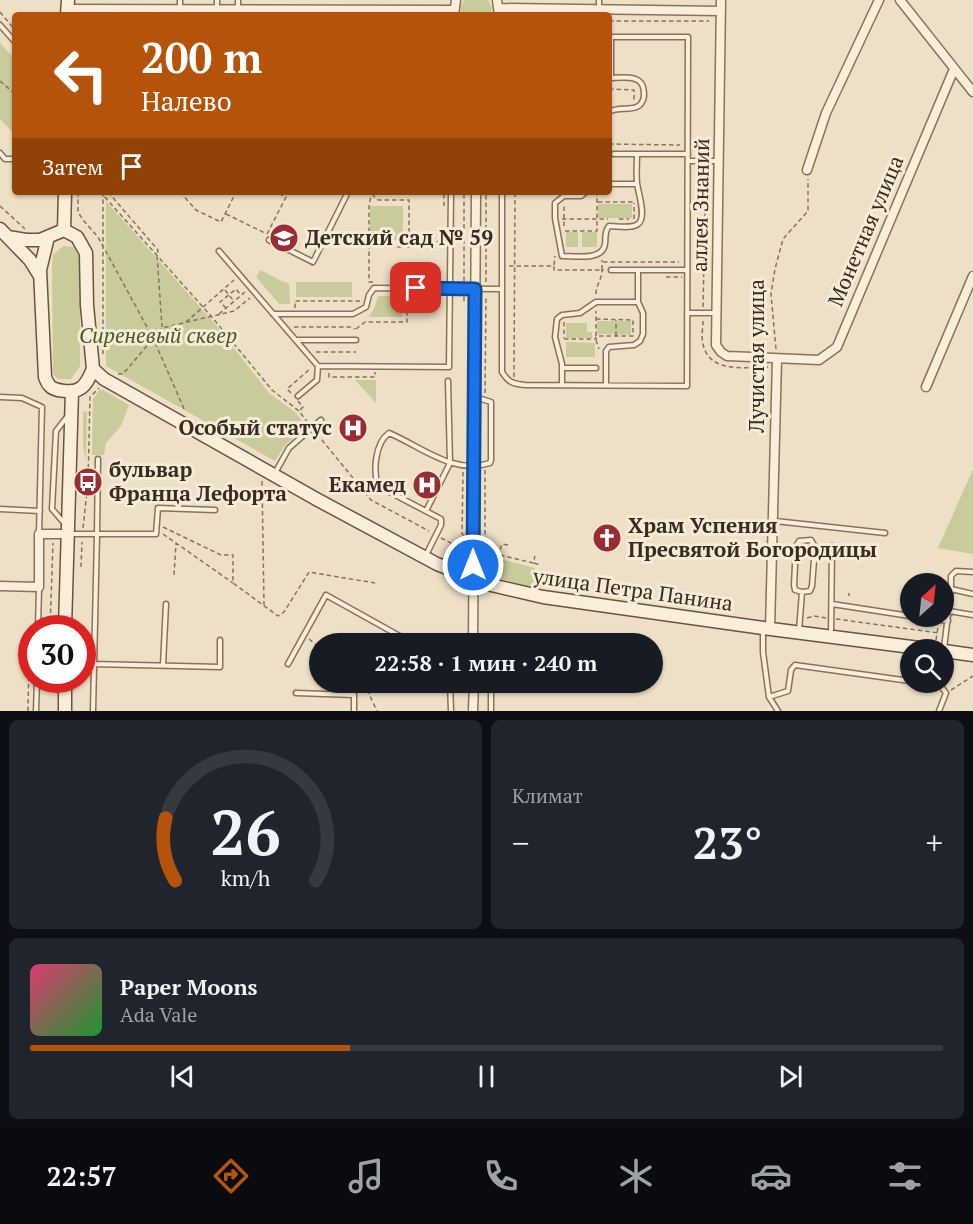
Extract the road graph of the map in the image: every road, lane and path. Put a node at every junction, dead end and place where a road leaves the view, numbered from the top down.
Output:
1 (217, 0) edge
2 (238, 0) edge
3 (599, 0) edge
4 (721, 0) edge
5 (879, 0) edge
6 (900, 0) edge
7 (180, 5) edge
8 (68, 8) edge
9 (498, 8) edge
10 (217, 10) junction
11 (365, 10) edge
12 (721, 10) junction
13 (0, 12) edge
14 (237, 12) edge
15 (424, 12) edge
16 (599, 12) edge
17 (709, 16) dead end
18 (612, 21) edge
19 (0, 25) edge
20 (12, 26) edge
21 (612, 37) edge
22 (12, 39) edge
23 (954, 69) junction
24 (612, 78) edge
25 (0, 81) edge
26 (612, 89) edge
27 (12, 91) edge
28 (973, 92) edge
29 (634, 102) dead end
30 (612, 110) edge
31 (612, 144) edge
32 (688, 145) junction
33 (0, 153) edge
34 (612, 153) edge
35 (637, 154) junction
36 (688, 154) junction
37 (5, 159) junction
38 (12, 159) edge
39 (0, 161) edge
40 (688, 161) junction
41 (720, 161) junction
42 (807, 170) joint
43 (612, 184) edge
44 (637, 184) junction
45 (65, 195) edge
46 (78, 195) edge
47 (103, 195) edge
48 (105, 195) edge
49 (111, 195) edge
50 (183, 195) edge
51 (235, 195) edge
52 (282, 195) edge
53 (346, 195) edge
54 (372, 195) edge
55 (374, 195) edge
56 (451, 195) edge
57 (464, 195) edge
58 (476, 195) edge
59 (486, 195) edge
60 (502, 195) edge
61 (515, 195) edge
62 (582, 195) edge
63 (597, 195) edge
64 (564, 196) junction
65 (597, 202) junction
66 (634, 202) junction
67 (641, 202) junction
68 (0, 206) edge
69 (226, 214) junction
70 (556, 219) junction
71 (564, 219) junction
72 (597, 219) junction
73 (564, 228) dead end
74 (64, 230) junction
75 (561, 231) dead end
76 (4, 233) edge
77 (30, 233) dead end
78 (267, 234) junction
79 (48, 237) junction
80 (269, 240) joint
81 (409, 241) junction
82 (443, 242) dead end
83 (369, 247) junction
84 (104, 250) junction
85 (219, 251) dead end
86 (602, 252) junction
87 (157, 255) junction
88 (602, 262) junction
89 (682, 262) dead end
90 (502, 266) junction
91 (515, 266) junction
92 (602, 270) junction
93 (611, 270) dead end
94 (638, 270) junction
95 (687, 270) junction
96 (240, 275) junction
97 (40, 276) junction
98 (973, 276) edge
99 (379, 282) dead end
100 (250, 287) junction
101 (450, 288) junction
102 (464, 288) junction
103 (224, 289) junction
104 (475, 289) junction
105 (486, 289) junction
106 (502, 289) junction
107 (255, 293) junction
108 (228, 295) junction
109 (241, 295) junction
110 (234, 301) junction
111 (368, 301) junction
112 (464, 301) dead end
113 (407, 302) dead end
114 (596, 302) junction
115 (638, 302) junction
116 (203, 307) junction
117 (226, 308) junction
118 (687, 313) junction
119 (717, 313) junction
120 (273, 314) junction
121 (295, 314) junction
122 (218, 315) junction
123 (211, 316) junction
124 (560, 316) junction
125 (596, 319) junction
126 (616, 320) junction
127 (185, 323) junction
128 (284, 327) junction
129 (162, 328) junction
130 (616, 336) junction
131 (153, 338) junction
132 (596, 339) junction
133 (296, 340) junction
134 (356, 340) joint
135 (306, 352) junction
136 (356, 352) junction
137 (103, 355) dead end
138 (777, 359) junction
139 (318, 366) junction
140 (329, 366) junction
141 (356, 366) junction
142 (375, 366) junction
143 (562, 368) junction
144 (596, 368) dead end
145 (93, 369) junction
146 (448, 381) dead end
147 (110, 382) junction
148 (514, 384) junction
149 (562, 385) junction
150 (606, 385) junction
151 (926, 387) dead end
152 (72, 391) junction
153 (298, 396) dead end
154 (474, 396) junction
155 (0, 397) edge
156 (486, 399) junction
157 (84, 408) dead end
158 (89, 408) junction
159 (321, 420) dead end
160 (312, 428) junction
161 (192, 429) junction
162 (98, 459) dead end
163 (450, 463) junction
164 (485, 465) junction
165 (474, 467) junction
166 (463, 471) dead end
167 (268, 475) junction
168 (0, 509) edge
169 (215, 510) dead end
170 (39, 511) junction
171 (426, 511) junction
172 (774, 521) junction
173 (157, 524) junction
174 (68, 530) junction
175 (157, 530) junction
176 (885, 533) dead end
177 (39, 534) junction
178 (83, 534) junction
179 (97, 534) junction
180 (436, 535) junction
181 (467, 539) dead end
182 (176, 543) junction
183 (467, 545) dead end
184 (508, 545) dead end
185 (832, 546) dead end
186 (500, 555) junction
187 (535, 556) dead end
188 (425, 557) junction
189 (533, 563) junction
190 (541, 566) dead end
191 (81, 567) dead end
192 (493, 571) junction
193 (953, 573) edge
194 (973, 573) edge
195 (174, 575) dead end
196 (473, 579) junction
197 (233, 583) junction
198 (375, 583) dead end
199 (487, 584) junction
200 (0, 586) edge
201 (39, 587) junction
202 (954, 591) edge
203 (802, 592) junction
204 (973, 594) edge
205 (166, 604) dead end
206 (832, 604) junction
207 (264, 606) junction
208 (954, 612) edge
209 (900, 614) edge
210 (38, 615) edge
211 (65, 615) edge
212 (95, 615) edge
213 (973, 615) edge
214 (767, 629) junction
215 (799, 632) junction
216 (394, 633) edge
217 (473, 633) edge
218 (304, 635) junction
219 (831, 636) junction
220 (309, 639) edge
221 (220, 640) dead end
222 (900, 644) edge
223 (954, 651) edge
224 (973, 655) edge
225 (96, 664) edge
226 (288, 664) dead end
227 (163, 665) junction
228 (973, 676) edge
229 (900, 680) edge
230 (954, 688) edge
231 (28, 693) edge
232 (37, 693) edge
233 (65, 693) edge
234 (93, 693) edge
235 (296, 693) dead end
236 (369, 693) edge
237 (450, 693) edge
238 (474, 693) edge
239 (491, 693) edge
240 (946, 693) edge
241 (769, 697) junction
242 (28, 711) edge
243 (36, 711) edge
244 (65, 711) edge
245 (93, 711) edge
246 (354, 711) edge
247 (377, 711) edge
248 (451, 711) edge
249 (473, 711) edge
250 (491, 711) edge
251 (778, 711) edge
252 (939, 711) edge

1 - 10 lane
2 - 14 lane
3 - 16 lane
4 - 12 street, аллея Знаний
5 - 42 street
6 - 23 street
7 - 8 street
7 - 10 street
9 - 16 street
10 - 14 street
11 - 14 street
11 - 15 street
12 - 16 street
12 - 41 street, аллея Знаний
13 - 20 path
17 - 18 path
19 - 22 lane
21 - 32 lane
23 - 28 street
23 - 138 street, Монетная улица
24 - 30 lane
25 - 27 path
26 - 29 path
31 - 32 path
32 - 36 lane
33 - 37 lane
34 - 35 lane
35 - 36 lane
35 - 44 lane
36 - 40 lane
37 - 38 lane
37 - 39 lane
40 - 41 lane
40 - 95 lane
41 - 119 street, аллея Знаний
42 - 138 path, Лучистая улица
43 - 44 lane
44 - 67 lane
45 - 74 main road
46 - 84 path
47 - 84 path
48 - 87 path
49 - 87 path
50 - 69 path
51 - 69 path
52 - 78 path
53 - 80 lane
54 - 83 path
55 - 81 path
56 - 101 lane
57 - 102 path
58 - 104 street
59 - 105 path
60 - 90 lane
61 - 91 path
62 - 64 lane
63 - 65 path
64 - 70 lane
64 - 71 path
65 - 66 path
65 - 72 path
66 - 67 path
66 - 72 path
67 - 86 lane
68 - 77 path
69 - 78 path
70 - 71 path
70 - 86 lane
71 - 72 path
71 - 73 path
72 - 75 path
74 - 79 main road
74 - 145 main road
76 - 79 main road
76 - 97 main road
78 - 80 path
79 - 97 main road
81 - 82 path
81 - 83 path
83 - 99 path
84 - 131 path
84 - 137 path
85 - 96 lane
86 - 88 path
87 - 116 path
87 - 129 path
88 - 89 path
88 - 92 path
90 - 91 path
90 - 106 lane
91 - 92 path
91 - 148 path
92 - 114 path
93 - 94 lane
94 - 95 lane
94 - 115 lane
95 - 118 lane
96 - 100 lane
96 - 103 path
97 - 152 main road
98 - 151 street
100 - 107 lane
100 - 109 path
101 - 102 lane
101 - 111 lane
101 - 142 lane
102 - 104 lane
102 - 112 path
103 - 108 path
103 - 116 path
104 - 105 lane
104 - 154 street
105 - 106 lane
105 - 156 path
106 - 148 lane
107 - 120 lane
107 - 122 path
108 - 109 path
108 - 110 path
108 - 117 path
109 - 110 path
110 - 117 path
111 - 121 lane
111 - 121 path
113 - 128 path
114 - 115 lane
114 - 124 lane
114 - 125 path
115 - 150 lane
116 - 123 path
116 - 127 path
117 - 122 path
118 - 119 lane
118 - 150 lane
119 - 138 street, аллея Знаний
120 - 121 lane
120 - 128 lane
122 - 123 path
123 - 127 path
123 - 160 path
124 - 132 path
124 - 143 lane
125 - 126 path
125 - 132 path
126 - 130 path
126 - 130 path
127 - 129 path
128 - 133 lane
129 - 131 path
130 - 132 path
131 - 147 path
131 - 161 path
133 - 134 lane
133 - 135 lane
134 - 136 path
135 - 136 path
135 - 139 lane
136 - 141 path
138 - 172 street, Лучистая улица
139 - 140 lane
139 - 153 lane
140 - 141 lane
140 - 142 path
141 - 142 lane
143 - 144 lane
143 - 149 lane
145 - 147 main road, улица Петра Панина
145 - 152 main road
146 - 163 lane
147 - 158 path
147 - 161 main road, улица Петра Панина
148 - 149 lane
149 - 150 lane
152 - 174 main road
154 - 156 lane
154 - 165 street
155 - 170 lane
156 - 164 lane
157 - 158 path
158 - 178 path
159 - 160 lane
160 - 167 lane
160 - 180 path
161 - 167 main road, улица Петра Панина
162 - 179 lane
163 - 165 lane
163 - 171 lane
163 - 171 lane
164 - 165 lane
164 - 192 path
165 - 196 street
166 - 181 path
167 - 188 main road, улица Петра Панина
167 - 207 path
168 - 170 lane
169 - 173 lane
170 - 177 lane
171 - 180 lane
172 - 176 lane
172 - 214 street, Лучистая улица
173 - 175 lane
173 - 197 path
174 - 177 street
174 - 178 lane
174 - 211 main road
175 - 179 lane
175 - 182 path
177 - 201 street
178 - 179 lane
178 - 191 path
179 - 212 lane
180 - 183 path
180 - 188 lane
182 - 195 path
182 - 197 path
184 - 186 path
185 - 206 lane
186 - 189 path
186 - 192 path
187 - 189 path
188 - 196 main road, улица Петра Панина
189 - 190 path
192 - 199 path
193 - 194 lane
196 - 199 main road, улица Петра Панина
196 - 217 street
197 - 207 path
198 - 207 path
199 - 214 main road, улица Петра Панина
200 - 201 street
201 - 210 lane
202 - 204 lane
203 - 203 lane
203 - 215 lane
205 - 227 lane
206 - 209 lane
206 - 219 lane
208 - 213 lane
214 - 215 main road, улица Петра Панина
214 - 241 lane
215 - 219 main road, улица Петра Панина
216 - 218 lane
218 - 220 path
218 - 226 lane
219 - 222 main road, улица Петра Панина
221 - 227 lane
223 - 224 main road, улица Петра Панина
225 - 227 lane
228 - 230 path
229 - 241 lane
231 - 242 path
232 - 243 lane
233 - 244 main road
234 - 245 lane
235 - 246 lane
236 - 247 path
237 - 248 lane
238 - 249 street
239 - 250 lane
240 - 252 lane
241 - 251 lane

